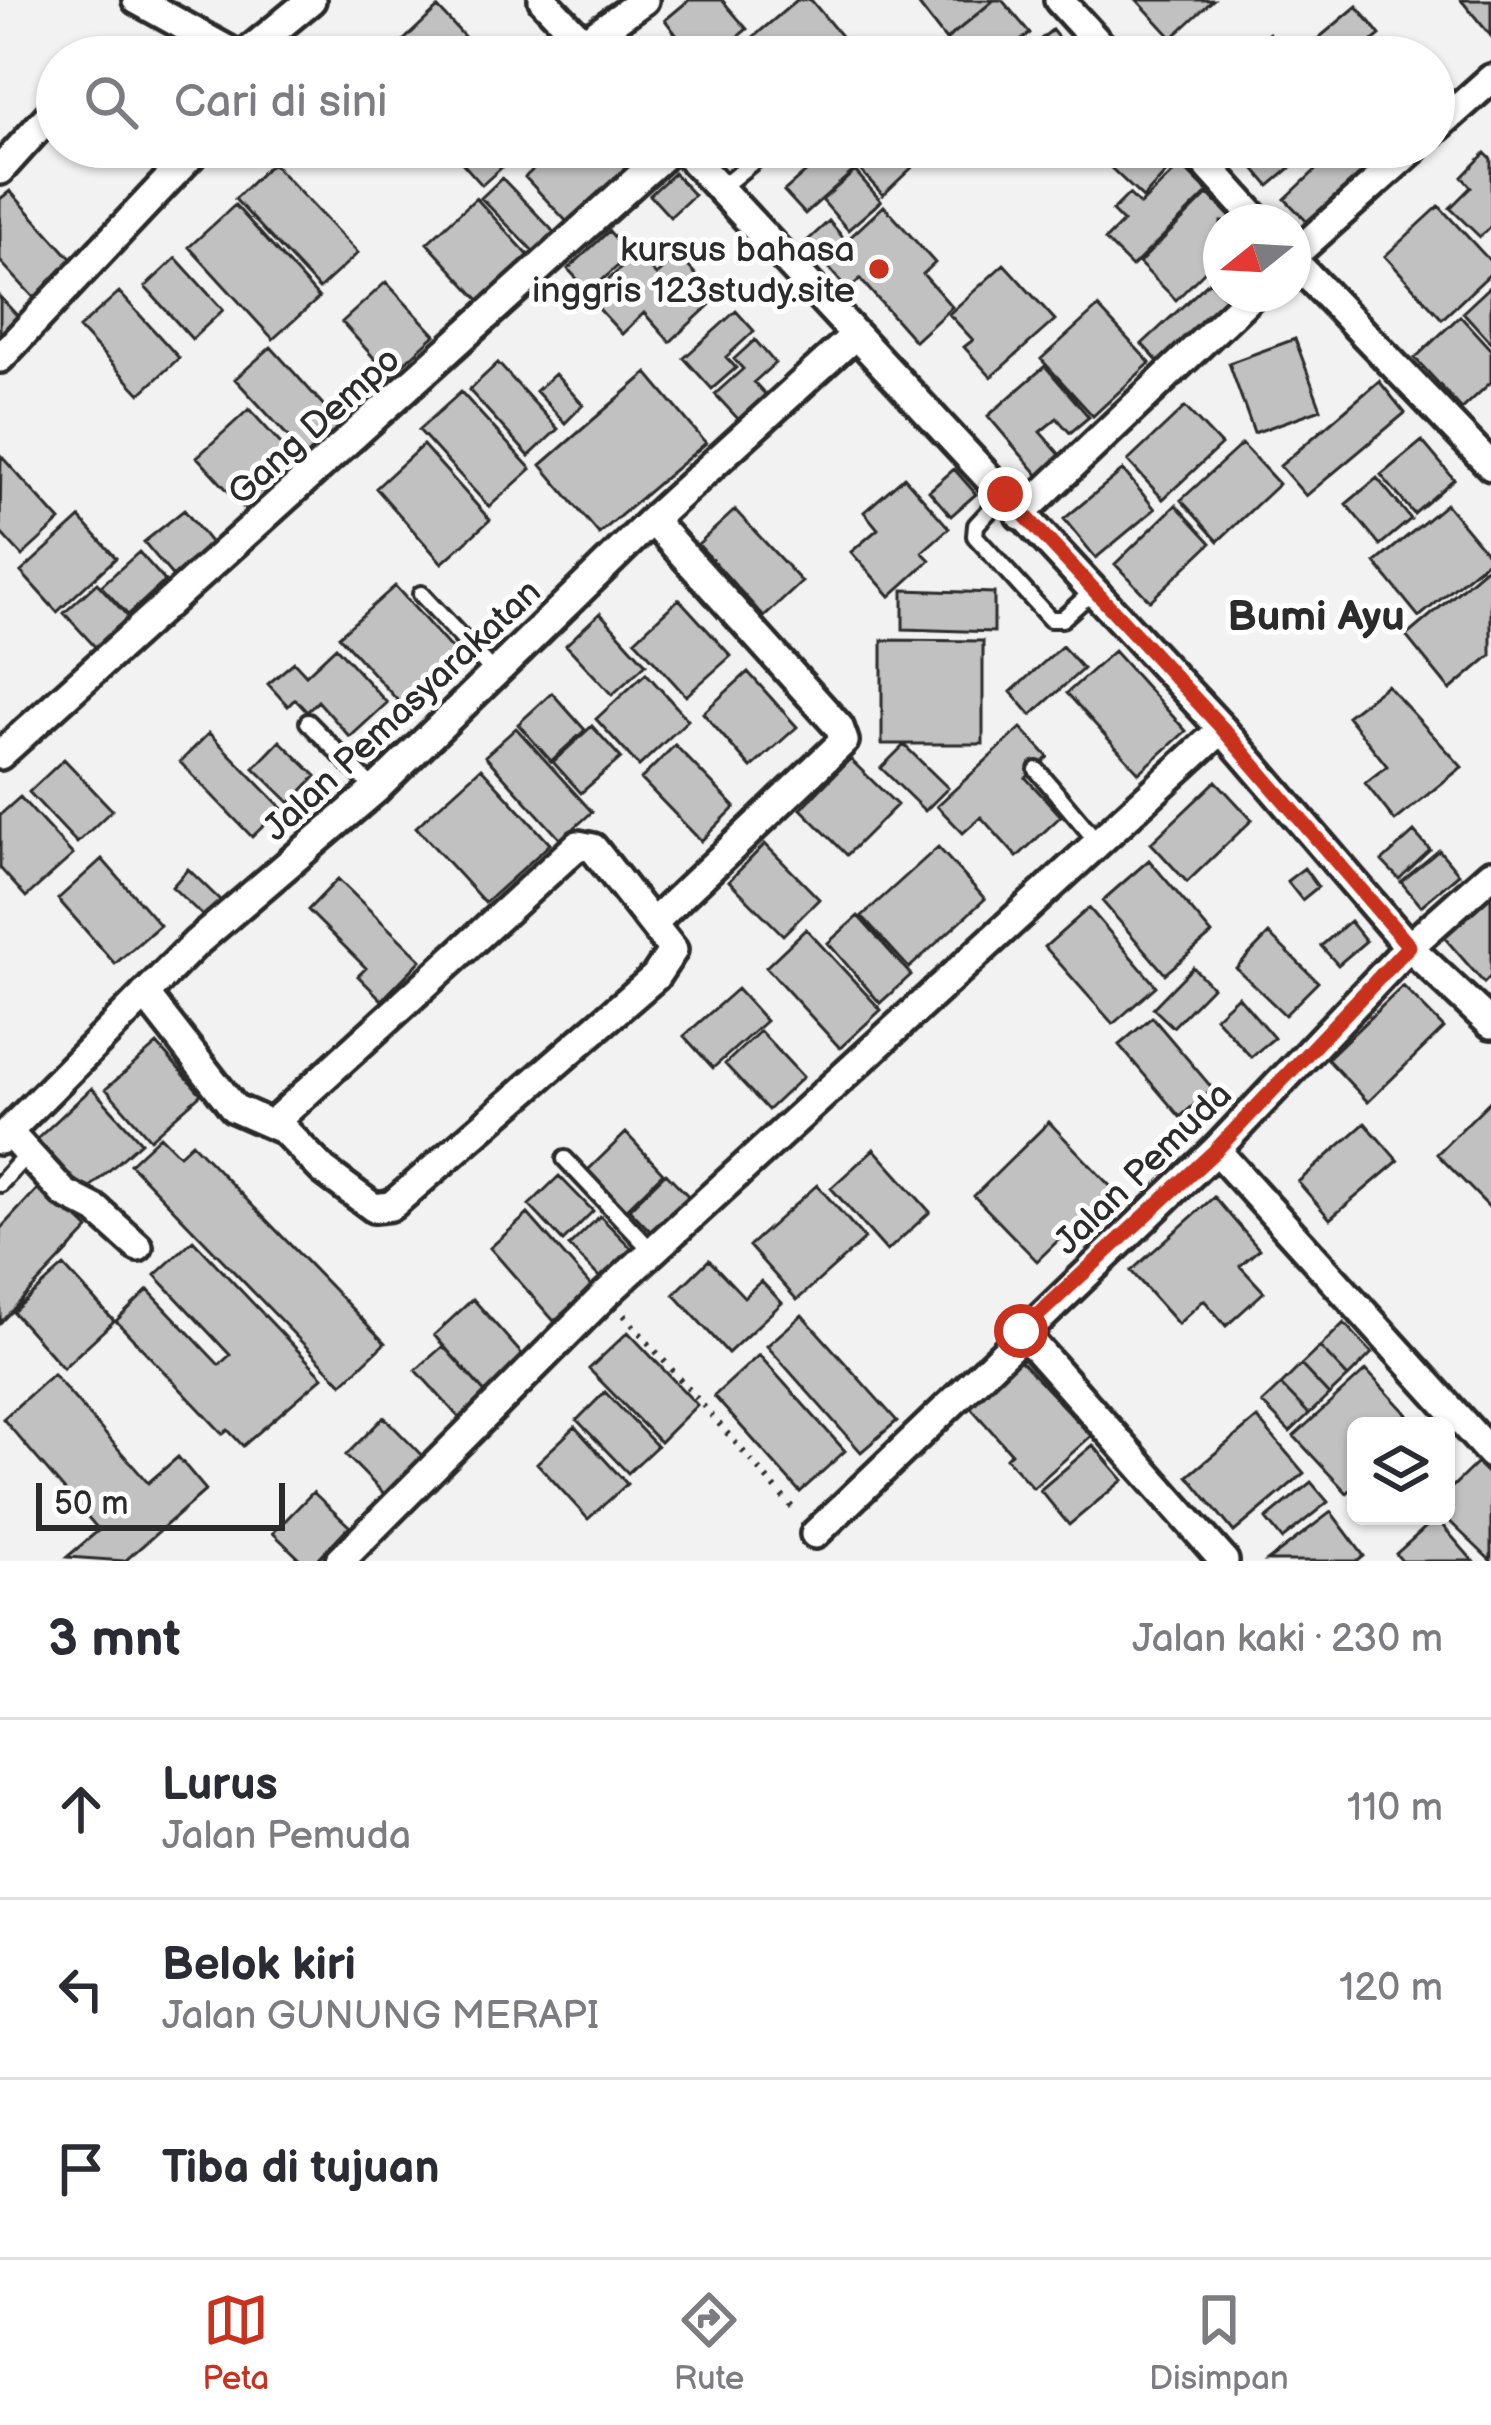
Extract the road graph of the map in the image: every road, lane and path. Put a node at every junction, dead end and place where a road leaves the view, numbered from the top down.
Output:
1 (137, 0) edge
2 (311, 0) edge
3 (542, 0) edge
4 (644, 0) edge
5 (1068, 3) edge
6 (203, 36) edge
7 (267, 36) edge
8 (577, 36) edge
9 (605, 36) edge
10 (1094, 36) edge
11 (1491, 80) edge
12 (1455, 112) edge
13 (36, 130) edge
14 (179, 168) edge
15 (654, 168) edge
16 (696, 168) edge
17 (745, 168) edge
18 (1210, 168) edge
19 (1392, 168) edge
20 (0, 170) edge
21 (717, 191) junction
22 (1243, 204) edge
23 (1311, 242) edge
24 (1311, 275) edge
25 (1233, 312) edge
26 (855, 335) junction
27 (0, 358) edge
28 (1481, 434) edge
29 (1491, 466) edge
30 (1013, 505) junction
31 (652, 520) junction
32 (1094, 590) junction
33 (421, 594) dead end
34 (496, 676) junction
35 (308, 722) dead end
36 (1222, 728) junction
37 (0, 755) edge
38 (1037, 770) dead end
39 (375, 790) junction
40 (1100, 844) junction
41 (1491, 874) edge
42 (655, 921) junction
43 (1409, 946) junction
44 (145, 994) junction
45 (1491, 1024) edge
46 (272, 1124) junction
47 (12, 1142) edge
48 (1216, 1150) junction
49 (565, 1160) dead end
50 (0, 1184) edge
51 (138, 1247) dead end
52 (652, 1250) junction
53 (606, 1294) junction
54 (1021, 1331) junction
55 (1491, 1454) edge
56 (815, 1534) joint
57 (340, 1561) edge
58 (1224, 1561) edge

1 - 6 street
2 - 7 street
3 - 8 street
4 - 9 street
5 - 10 street
11 - 12 street
13 - 20 street
14 - 27 street
15 - 37 street, Gang Dempo
16 - 21 street
17 - 21 lane
18 - 22 street
19 - 23 street
21 - 26 street
24 - 28 street
25 - 30 street
26 - 30 street
26 - 31 street, Jalan Pemasyarakatan
28 - 29 street
30 - 32 street
30 - 32 lane
31 - 34 street, Jalan Pemasyarakatan
31 - 42 street
32 - 36 street
33 - 34 lane
34 - 39 street, Jalan Pemasyarakatan
35 - 39 lane
36 - 40 street
36 - 43 street
38 - 40 lane
39 - 44 street, Jalan Pemasyarakatan
40 - 52 street
41 - 43 street, Jalan Pemuda
42 - 46 street
42 - 46 street
43 - 45 street
43 - 48 street, Jalan Pemuda
44 - 46 street
44 - 47 street, Jalan Pemasyarakatan
47 - 50 lane
47 - 51 street
48 - 54 street, Jalan Pemuda
48 - 55 street
49 - 52 lane
52 - 53 street
53 - 56 path
53 - 57 street
54 - 56 street, Jalan Pemuda
54 - 58 street

